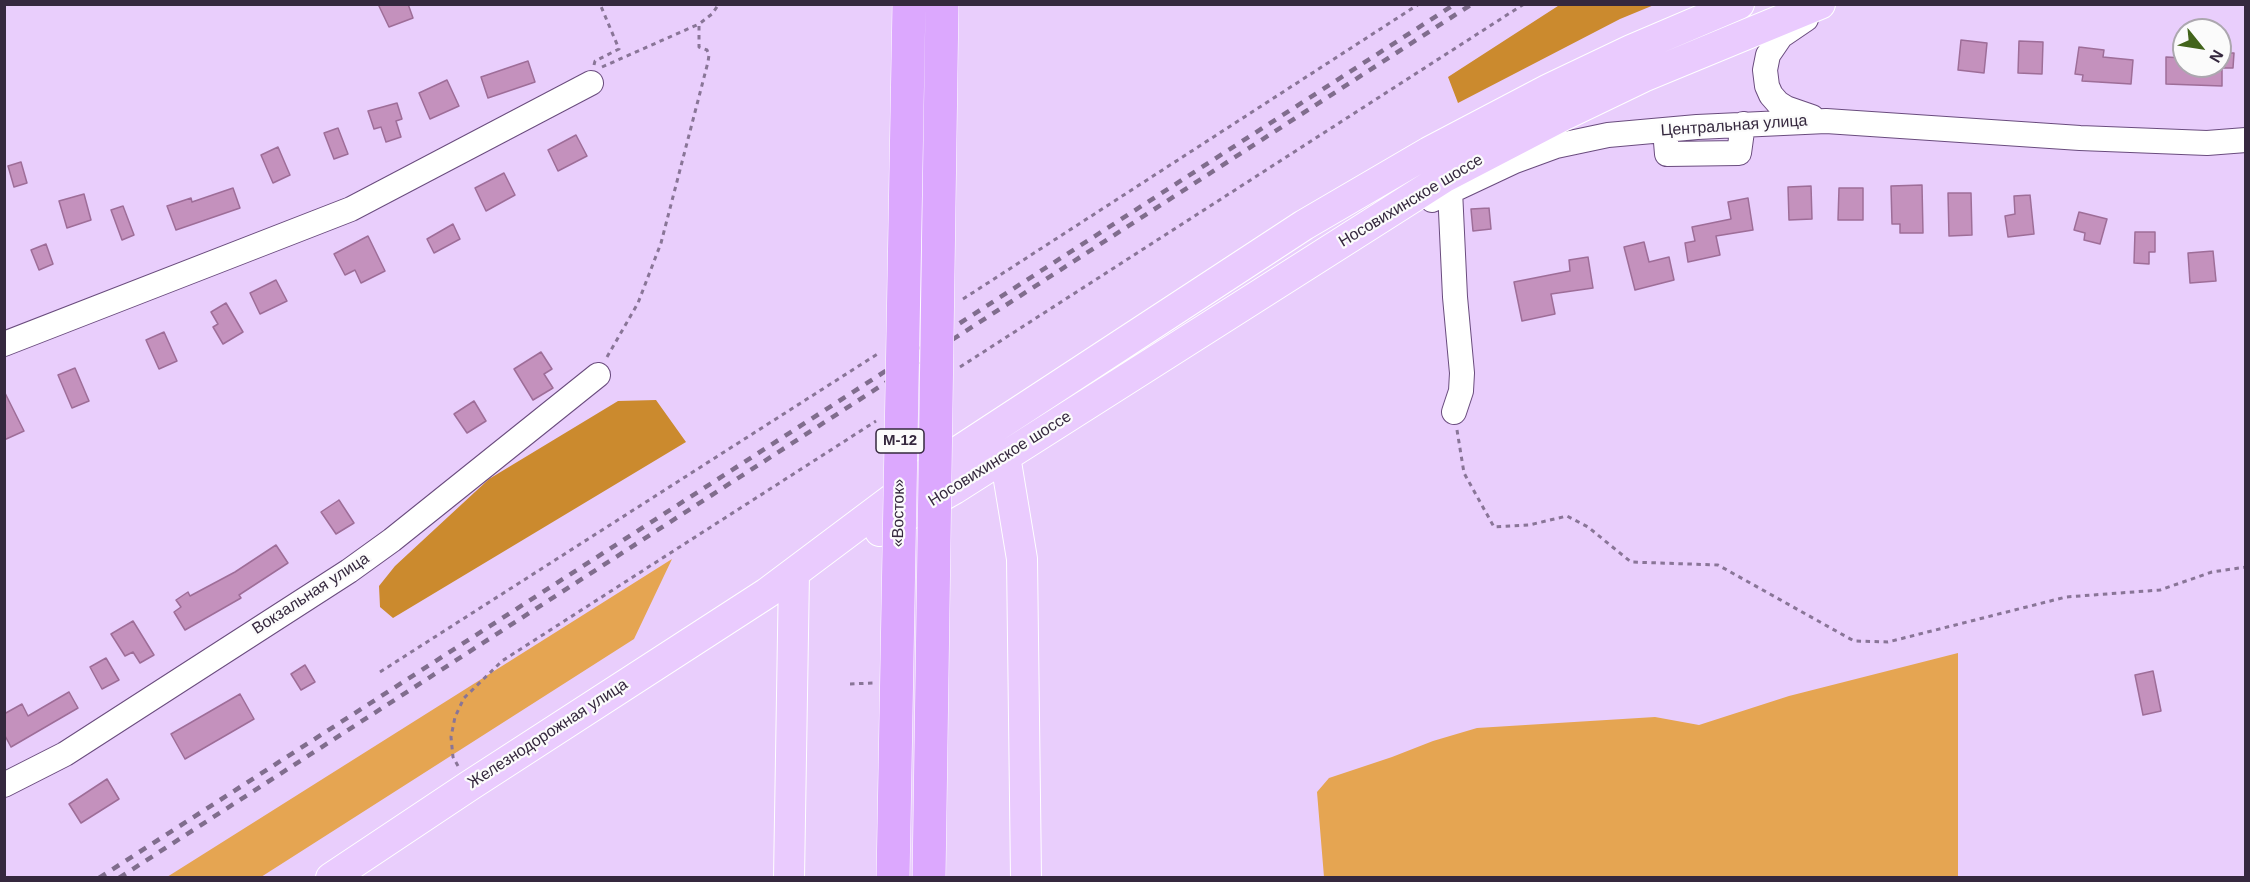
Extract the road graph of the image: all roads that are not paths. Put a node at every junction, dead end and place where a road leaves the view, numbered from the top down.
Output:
1 (909, 4) edge
2 (942, 4) edge
3 (1739, 4) edge
4 (1820, 4) edge
5 (1831, 4) edge
6 (591, 83) dead end
7 (1826, 121) junction
8 (2246, 140) edge
9 (1450, 190) junction
10 (1259, 295) junction
11 (4, 344) edge
12 (598, 375) road end
13 (1454, 412) road end
14 (1005, 456) junction
15 (794, 576) junction
16 (767, 593) joint
17 (4, 785) edge
18 (331, 878) edge
19 (789, 878) edge
20 (893, 878) edge
21 (929, 878) edge
22 (1026, 878) edge

1 - 20 highway, «Восток» / М-12, bridge
2 - 21 highway, М-12, bridge
3 - 15 main road, Носовихинское шоссе
4 - 10 main road, Носовихинское шоссе
5 - 7 street
6 - 11 street
7 - 8 street, Центральная улица
7 - 9 street, Центральная улица
9 - 10 street, Центральная улица
9 - 13 street
10 - 14 main road, Носовихинское шоссе
12 - 17 street, Вокзальная улица
14 - 15 main road, Носовихинское шоссе
14 - 22 main road
15 - 16 main road, Носовихинское шоссе
15 - 19 main road
16 - 18 main road, Железнодорожная улица

